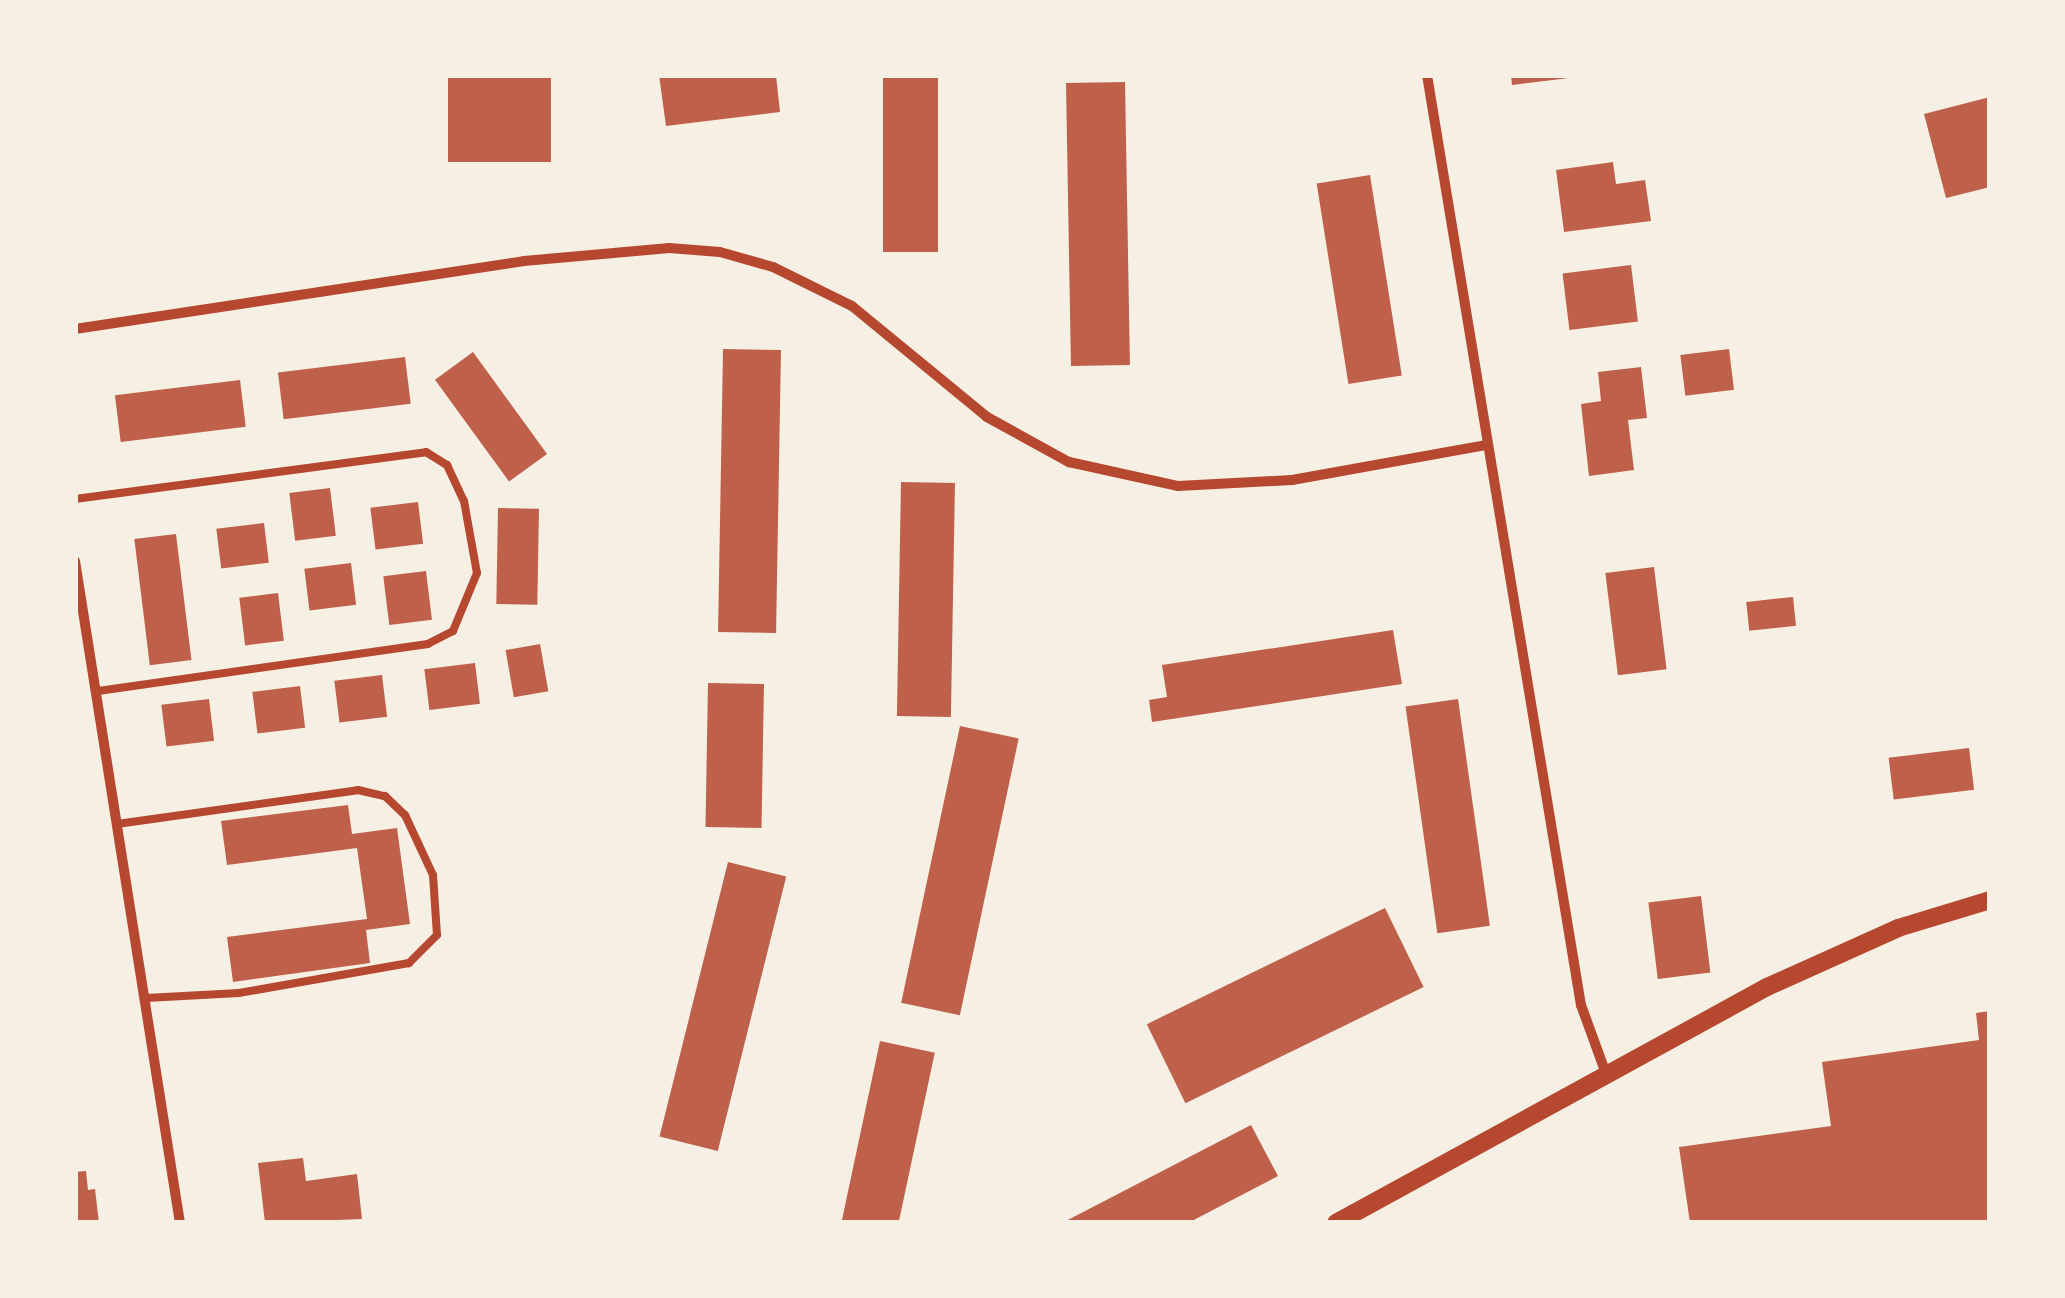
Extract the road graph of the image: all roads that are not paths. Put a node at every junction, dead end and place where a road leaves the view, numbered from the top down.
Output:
1 (1427, 75) edge
2 (75, 329) edge
3 (1486, 445) junction
4 (75, 499) edge
5 (75, 560) edge
6 (96, 691) junction
7 (117, 824) junction
8 (1990, 900) edge
9 (146, 998) junction
10 (1604, 1071) junction
11 (180, 1223) edge
12 (1336, 1223) edge

1 - 3 street
2 - 3 street
3 - 10 street
4 - 6 lane
5 - 6 street
6 - 7 street
7 - 9 street
7 - 9 lane
8 - 10 street
9 - 11 street
10 - 12 street

